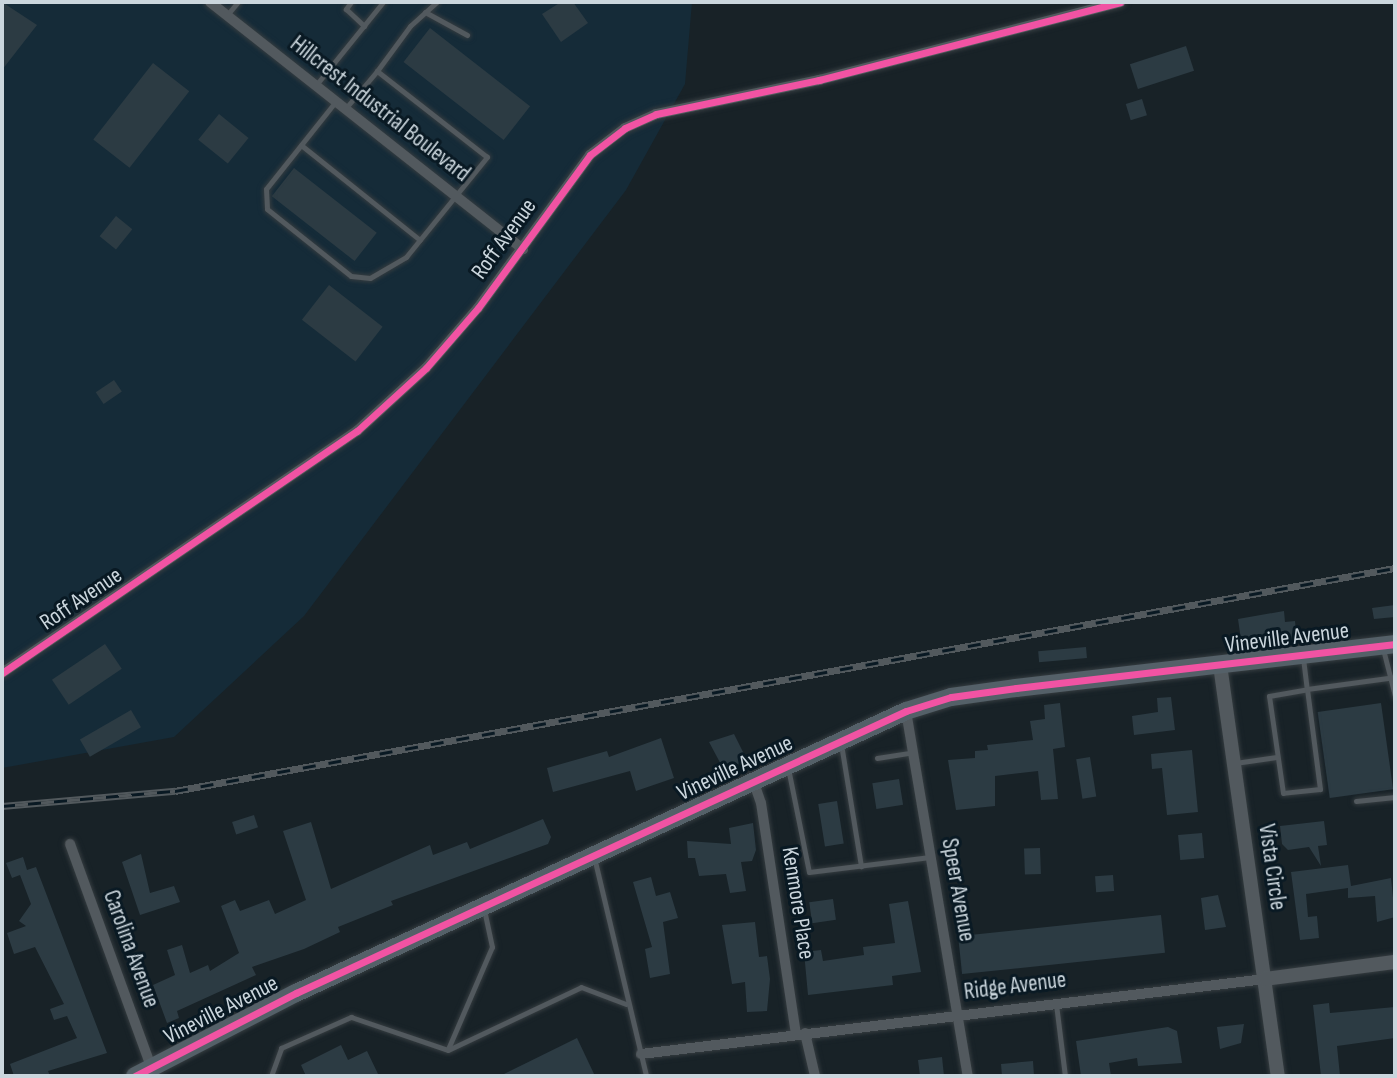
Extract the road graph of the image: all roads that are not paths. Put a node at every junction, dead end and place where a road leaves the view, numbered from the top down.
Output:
1 (210, 2) edge
2 (237, 2) edge
3 (351, 2) edge
4 (383, 2) edge
5 (437, 2) edge
6 (1120, 2) edge
7 (425, 12) junction
8 (227, 15) junction
9 (364, 26) junction
10 (467, 35) dead end
11 (377, 71) junction
12 (316, 85) junction
13 (341, 105) junction
14 (301, 145) junction
15 (456, 196) junction
16 (420, 240) junction
17 (523, 249) junction
18 (1389, 645) edge
19 (1302, 655) junction
20 (1220, 665) junction
21 (2, 673) edge
22 (1392, 677) edge
23 (1307, 689) junction
24 (1395, 696) edge
25 (906, 711) junction
26 (840, 741) junction
27 (913, 752) junction
28 (1277, 757) junction
29 (877, 758) dead end
30 (1234, 763) junction
31 (788, 765) junction
32 (753, 780) junction
33 (1395, 797) edge
34 (1356, 801) dead end
35 (71, 844) dead end
36 (594, 854) junction
37 (931, 857) junction
38 (861, 866) junction
39 (483, 905) junction
40 (1395, 962) edge
41 (1265, 979) junction
42 (626, 1004) junction
43 (1056, 1004) junction
44 (958, 1016) junction
45 (801, 1033) junction
46 (448, 1050) junction
47 (641, 1054) junction
48 (151, 1068) junction
49 (135, 1076) edge
50 (271, 1076) edge
51 (646, 1076) edge
52 (815, 1076) edge
53 (968, 1076) edge
54 (1065, 1076) edge
55 (1278, 1076) edge

1 - 8 street, Hillcrest Industrial Boulevard
2 - 8 lane
3 - 9 lane
4 - 9 lane
5 - 7 lane
6 - 17 street, Roff Avenue
7 - 10 lane
7 - 11 lane
8 - 12 street, Hillcrest Industrial Boulevard
9 - 12 lane
11 - 13 lane
11 - 15 lane
12 - 13 street, Hillcrest Industrial Boulevard
13 - 14 lane
13 - 15 street, Hillcrest Industrial Boulevard
14 - 16 lane
14 - 16 lane
15 - 16 lane
15 - 17 street, Hillcrest Industrial Boulevard
17 - 21 street, Roff Avenue
18 - 19 main road, Vineville Avenue
18 - 22 lane
19 - 20 main road, Vineville Avenue
19 - 23 lane
20 - 25 main road, Vineville Avenue
20 - 30 street, Vista Circle
22 - 23 lane
22 - 24 lane
23 - 28 lane
23 - 28 lane
25 - 26 main road, Vineville Avenue
25 - 27 street, Speer Avenue
26 - 31 main road, Vineville Avenue
26 - 38 lane
27 - 29 lane
27 - 37 street, Speer Avenue
28 - 30 lane
30 - 41 street, Vista Circle
31 - 32 main road, Vineville Avenue
31 - 38 lane
32 - 36 main road, Vineville Avenue
32 - 45 street, Kenmore Place
33 - 34 lane
35 - 48 street, Carolina Avenue
36 - 39 main road, Vineville Avenue
36 - 42 lane
37 - 38 lane
37 - 44 street, Speer Avenue
39 - 46 lane
39 - 48 main road, Vineville Avenue
40 - 41 street, Ridge Avenue
41 - 43 street, Ridge Avenue
41 - 55 street, Vista Circle
42 - 46 lane
42 - 47 lane
43 - 44 street, Ridge Avenue
43 - 54 lane
44 - 45 street, Ridge Avenue
44 - 53 street, Speer Avenue
45 - 47 street, Ridge Avenue
45 - 52 street, Kenmore Place
46 - 50 lane
47 - 51 lane
48 - 49 main road, Vineville Avenue

